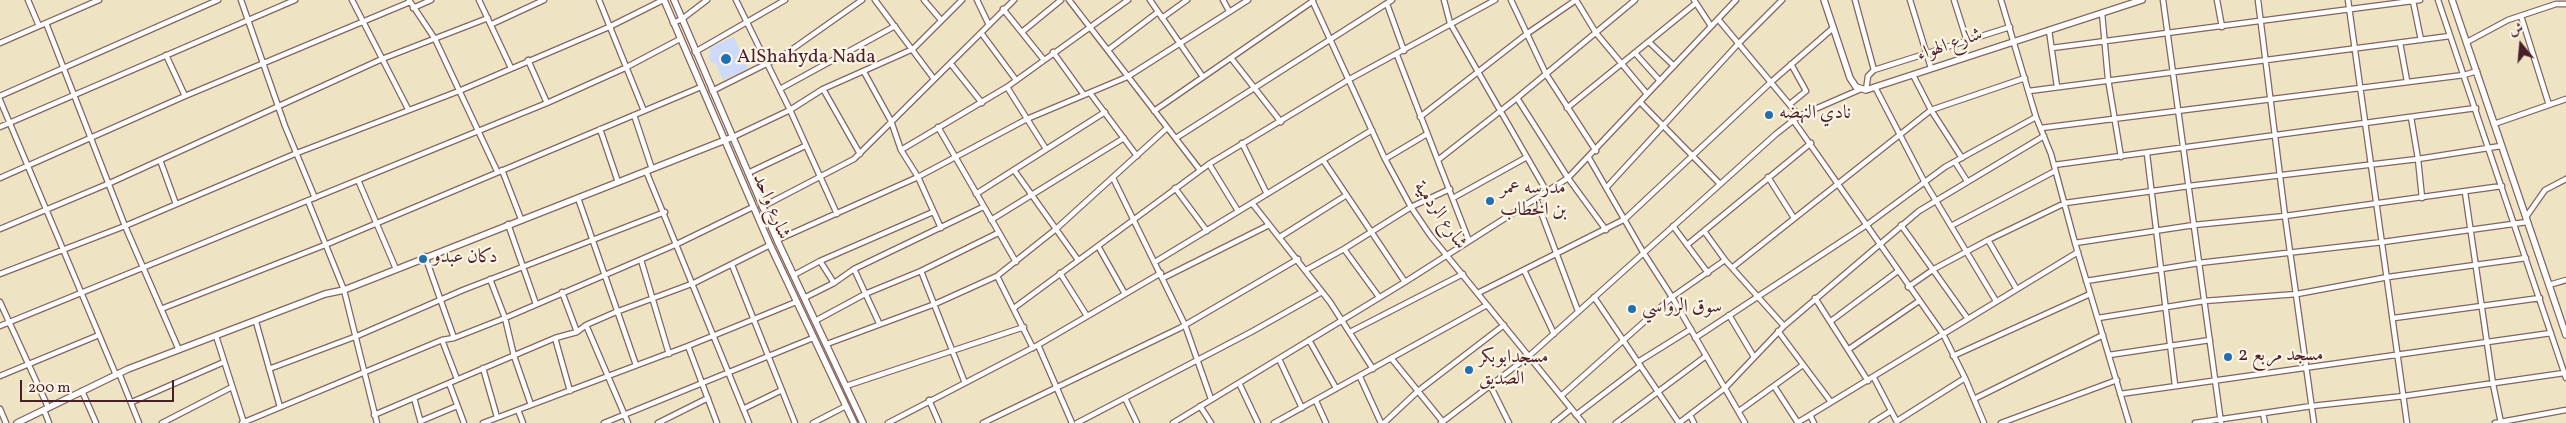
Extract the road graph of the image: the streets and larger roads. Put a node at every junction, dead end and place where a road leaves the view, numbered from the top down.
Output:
1 (28, 0) edge
2 (99, 0) edge
3 (218, 0) edge
4 (240, 0) edge
5 (295, 0) edge
6 (352, 0) edge
7 (431, 0) edge
8 (480, 0) edge
9 (544, 0) edge
10 (599, 0) edge
11 (663, 0) edge
12 (674, 0) edge
13 (708, 0) edge
14 (736, 0) edge
15 (785, 0) edge
16 (862, 0) edge
17 (875, 0) edge
18 (924, 0) edge
19 (962, 0) edge
20 (977, 0) edge
21 (1014, 0) edge
22 (1061, 0) edge
23 (1068, 0) edge
24 (1128, 0) edge
25 (1150, 0) edge
26 (1187, 0) edge
27 (1222, 0) edge
28 (1248, 0) edge
29 (1313, 0) edge
30 (1392, 0) edge
31 (1444, 0) edge
32 (1494, 0) edge
33 (1511, 0) edge
34 (1635, 0) edge
35 (1736, 0) edge
36 (1782, 0) edge
37 (1824, 0) edge
38 (1855, 0) edge
39 (1910, 0) edge
40 (1954, 0) edge
41 (2001, 0) edge
42 (2142, 0) edge
43 (2163, 0) edge
44 (2217, 0) edge
45 (2258, 0) edge
46 (2348, 0) edge
47 (2420, 0) edge
48 (2438, 0) edge
49 (2452, 0) edge
50 (92, 1) edge
51 (410, 1) edge
52 (2412, 1) edge
53 (1695, 2) edge
54 (2381, 2) edge
55 (1386, 4) junction
56 (2566, 4) edge
57 (413, 8) junction
58 (1003, 9) junction
59 (2349, 9) junction
60 (1229, 11) junction
61 (1158, 12) junction
62 (2102, 13) junction
63 (2521, 16) junction
64 (488, 18) junction
65 (1162, 18) junction
66 (247, 19) junction
67 (1718, 19) junction
68 (362, 20) junction
69 (682, 20) junction
70 (941, 20) junction
71 (747, 21) junction
72 (46, 23) junction
73 (673, 23) junction
74 (1450, 23) junction
75 (2261, 23) junction
76 (492, 24) junction
77 (989, 25) junction
78 (40, 26) junction
79 (895, 26) junction
80 (1711, 26) junction
81 (609, 27) junction
82 (2010, 27) junction
83 (2222, 27) junction
84 (1090, 28) junction
85 (1833, 28) junction
86 (2049, 30) junction
87 (1022, 32) junction
88 (1528, 33) junction
89 (1596, 33) junction
90 (982, 34) junction
91 (2168, 34) junction
92 (2450, 36) junction
93 (435, 39) junction
94 (680, 39) junction
95 (1330, 39) junction
96 (1967, 40) junction
97 (2421, 40) junction
98 (2015, 41) junction
99 (1649, 42) junction
100 (2106, 42) junction
101 (2467, 42) junction
102 (0, 43) edge
103 (2400, 43) junction
104 (1179, 44) junction
105 (1738, 44) junction
106 (913, 48) junction
107 (2052, 48) junction
108 (2356, 48) junction
109 (1108, 50) junction
110 (1404, 51) junction
111 (695, 52) junction
112 (1053, 52) junction
113 (1635, 53) junction
114 (1926, 53) junction
115 (166, 55) junction
116 (1397, 55) junction
117 (1231, 58) junction
118 (382, 59) junction
119 (528, 60) junction
120 (1044, 60) junction
121 (2266, 60) junction
122 (262, 63) junction
123 (951, 64) junction
124 (1622, 64) junction
125 (1791, 64) junction
126 (766, 65) junction
127 (1674, 66) junction
128 (65, 67) junction
129 (511, 68) junction
130 (625, 68) junction
131 (1931, 68) junction
132 (1874, 70) junction
133 (2173, 70) junction
134 (2477, 71) junction
135 (864, 72) junction
136 (1478, 73) junction
137 (1546, 74) junction
138 (1912, 75) junction
139 (2464, 75) junction
140 (1128, 77) junction
141 (1203, 77) junction
142 (2025, 78) junction
143 (934, 79) junction
144 (2108, 79) junction
145 (1016, 80) junction
146 (1348, 80) junction
147 (1660, 81) junction
148 (2407, 82) junction
149 (1770, 83) junction
150 (700, 87) junction
151 (1007, 87) junction
152 (1875, 87) junction
153 (2057, 87) junction
154 (2362, 87) junction
155 (1255, 88) junction
156 (780, 89) junction
157 (823, 89) junction
158 (1863, 89) junction
159 (459, 91) junction
160 (2029, 91) junction
161 (712, 92) junction
162 (1090, 93) junction
163 (75, 94) junction
164 (1648, 94) junction
165 (1084, 95) junction
166 (0, 96) edge
167 (185, 96) junction
168 (1518, 98) junction
169 (2270, 98) junction
170 (2566, 99) edge
171 (0, 100) edge
172 (1640, 102) junction
173 (547, 103) junction
174 (982, 103) junction
175 (1790, 104) junction
176 (2550, 105) junction
177 (278, 107) junction
178 (1567, 108) junction
179 (2476, 108) junction
180 (408, 109) junction
181 (790, 110) junction
182 (1931, 110) junction
183 (2179, 110) junction
184 (644, 111) junction
185 (1154, 111) junction
186 (1105, 112) junction
187 (1501, 112) junction
188 (634, 115) junction
189 (1420, 116) junction
190 (1799, 116) junction
191 (2410, 116) junction
192 (2036, 117) junction
193 (2116, 117) junction
194 (1027, 119) junction
195 (1794, 120) junction
196 (890, 121) junction
197 (1281, 122) junction
198 (2366, 122) junction
199 (9, 123) junction
200 (2494, 124) junction
201 (1665, 126) junction
202 (0, 127) edge
203 (938, 127) junction
204 (600, 128) junction
205 (1167, 128) junction
206 (2041, 128) junction
207 (1372, 130) junction
208 (479, 131) junction
209 (1427, 134) junction
210 (1899, 134) junction
211 (2044, 136) junction
212 (2276, 136) junction
213 (733, 137) junction
214 (1124, 138) junction
215 (1176, 138) junction
216 (92, 139) junction
217 (724, 140) junction
218 (1242, 143) junction
219 (1811, 143) junction
220 (805, 146) junction
221 (2501, 146) junction
222 (2184, 148) junction
223 (2489, 148) junction
224 (1046, 149) junction
225 (901, 150) junction
226 (1596, 151) junction
227 (297, 153) junction
228 (860, 154) junction
229 (2147, 154) junction
230 (955, 156) junction
231 (1137, 156) junction
232 (1694, 156) junction
233 (1527, 157) junction
234 (2121, 157) junction
235 (1589, 158) junction
236 (1962, 158) junction
237 (1385, 159) junction
238 (2418, 159) junction
239 (160, 160) junction
240 (1323, 160) junction
241 (1438, 160) junction
242 (1954, 162) junction
243 (1209, 164) junction
244 (2371, 164) junction
245 (2054, 165) junction
246 (28, 166) junction
247 (649, 170) junction
248 (1014, 170) junction
249 (1200, 170) junction
250 (500, 171) junction
251 (2055, 171) junction
252 (748, 172) junction
253 (2281, 175) junction
254 (820, 177) junction
255 (918, 177) junction
256 (1768, 177) junction
257 (0, 178) edge
258 (1112, 178) junction
259 (1568, 178) junction
260 (2566, 179) edge
261 (358, 180) junction
262 (1924, 181) junction
263 (1967, 181) junction
264 (618, 182) junction
265 (1838, 182) junction
266 (110, 183) junction
267 (1720, 184) junction
268 (2189, 186) junction
269 (2502, 186) junction
270 (1176, 188) junction
271 (1607, 188) junction
272 (1450, 189) junction
273 (2150, 191) junction
274 (1547, 192) junction
275 (2465, 192) junction
276 (976, 194) junction
277 (1267, 194) junction
278 (1032, 196) junction
279 (1345, 196) junction
280 (315, 198) junction
281 (578, 198) junction
282 (1453, 198) junction
283 (2422, 198) junction
284 (1536, 199) junction
285 (1936, 199) junction
286 (308, 200) junction
287 (1252, 203) junction
288 (2065, 203) junction
289 (176, 204) junction
290 (2378, 204) junction
291 (753, 206) junction
292 (762, 206) junction
293 (983, 207) junction
294 (1411, 207) junction
295 (46, 210) junction
296 (1238, 211) junction
297 (665, 212) junction
298 (933, 212) junction
299 (837, 214) junction
300 (2285, 216) junction
301 (1133, 218) junction
302 (1794, 218) junction
303 (521, 219) junction
304 (1625, 219) junction
305 (991, 220) junction
306 (2527, 220) junction
307 (377, 223) junction
308 (508, 224) junction
309 (1868, 224) junction
310 (2515, 224) junction
311 (1269, 225) junction
312 (1901, 225) junction
313 (2194, 225) junction
314 (126, 226) junction
315 (1673, 226) junction
316 (1951, 226) junction
317 (941, 228) junction
318 (0, 229) edge
319 (1056, 229) junction
320 (1606, 230) junction
321 (2156, 230) junction
322 (2471, 230) junction
323 (1207, 231) junction
324 (1704, 231) junction
325 (998, 233) junction
326 (1370, 233) junction
327 (1280, 237) junction
328 (777, 240) junction
329 (1988, 240) junction
330 (594, 241) junction
331 (1469, 241) junction
332 (1879, 242) junction
333 (2383, 242) junction
334 (2075, 243) junction
335 (677, 244) junction
336 (325, 245) junction
337 (770, 245) junction
338 (1687, 245) junction
339 (1098, 246) junction
340 (1344, 249) junction
341 (63, 250) junction
342 (2291, 251) junction
343 (1643, 252) junction
344 (1966, 252) junction
345 (2078, 252) junction
346 (1558, 253) junction
347 (1447, 255) junction
348 (425, 256) junction
349 (2526, 258) junction
350 (1298, 259) junction
351 (641, 260) junction
352 (1078, 260) junction
353 (1725, 260) junction
354 (820, 261) junction
355 (1016, 262) junction
356 (1155, 262) junction
357 (2199, 263) junction
358 (732, 265) junction
359 (2476, 265) junction
360 (524, 266) junction
361 (1733, 267) junction
362 (143, 268) junction
363 (2160, 268) junction
364 (396, 269) junction
365 (854, 269) junction
366 (1934, 269) junction
367 (1306, 270) junction
368 (1524, 270) junction
369 (921, 271) junction
370 (1898, 271) junction
371 (1060, 273) junction
372 (1708, 273) junction
373 (0, 274) edge
374 (606, 274) junction
375 (1462, 274) junction
376 (794, 275) junction
377 (997, 276) junction
378 (1162, 276) junction
379 (2388, 278) junction
380 (490, 279) junction
381 (2566, 280) edge
382 (2086, 281) junction
383 (1405, 282) junction
384 (694, 283) junction
385 (834, 283) junction
386 (2549, 285) junction
387 (1908, 287) junction
388 (2016, 288) junction
389 (344, 290) junction
390 (82, 292) junction
391 (562, 292) junction
392 (1322, 292) junction
393 (1478, 293) junction
394 (865, 294) junction
395 (1124, 294) junction
396 (2090, 294) junction
397 (2297, 294) junction
398 (1757, 296) junction
399 (1379, 297) junction
400 (1672, 297) junction
401 (804, 298) junction
402 (1594, 298) junction
403 (1815, 298) junction
404 (2540, 298) junction
405 (654, 299) junction
406 (440, 300) junction
407 (1919, 301) junction
408 (1996, 301) junction
409 (2204, 301) junction
410 (0, 302) edge
411 (796, 302) junction
412 (536, 304) junction
413 (935, 304) junction
414 (1487, 305) junction
415 (2482, 306) junction
416 (2166, 307) junction
417 (1014, 308) junction
418 (161, 309) junction
419 (1578, 311) junction
420 (616, 312) junction
421 (1729, 315) junction
422 (1087, 316) junction
423 (505, 318) junction
424 (2098, 318) junction
425 (2394, 318) junction
426 (1342, 319) junction
427 (1968, 319) junction
428 (754, 320) junction
429 (815, 321) junction
430 (1831, 321) junction
431 (9, 322) junction
432 (256, 322) junction
433 (880, 323) junction
434 (586, 325) junction
435 (1185, 325) junction
436 (1504, 325) junction
437 (0, 326) edge
438 (1784, 326) junction
439 (1024, 327) junction
440 (1691, 329) junction
441 (1778, 331) junction
442 (577, 332) junction
443 (1350, 332) junction
444 (2551, 332) junction
445 (1554, 334) junction
446 (1943, 334) junction
447 (99, 335) junction
448 (2103, 335) junction
449 (2566, 335) edge
450 (216, 336) junction
451 (357, 336) junction
452 (714, 336) junction
453 (454, 338) junction
454 (555, 338) junction
455 (813, 338) junction
456 (1695, 338) junction
457 (442, 340) junction
458 (1309, 340) junction
459 (2210, 340) junction
460 (2486, 340) junction
461 (1623, 342) junction
462 (826, 344) junction
463 (1038, 345) junction
464 (688, 346) junction
465 (2170, 347) junction
466 (1033, 348) junction
467 (1849, 349) junction
468 (179, 350) junction
469 (952, 351) junction
470 (2399, 353) junction
471 (668, 354) junction
472 (2109, 355) junction
473 (514, 356) junction
474 (769, 356) junction
475 (1529, 356) junction
476 (1706, 356) junction
477 (1954, 356) junction
478 (1754, 357) junction
479 (1391, 358) junction
480 (1278, 359) junction
481 (1198, 360) junction
482 (224, 362) junction
483 (28, 364) junction
484 (1639, 364) junction
485 (636, 365) junction
486 (1803, 365) junction
487 (2307, 367) junction
488 (483, 368) junction
489 (269, 369) junction
490 (1373, 369) junction
491 (728, 373) junction
492 (118, 374) junction
493 (363, 374) junction
494 (2565, 375) edge
495 (0, 376) edge
496 (608, 376) junction
497 (1360, 377) junction
498 (1874, 378) junction
499 (1965, 378) junction
500 (457, 379) junction
501 (2215, 379) junction
502 (2117, 380) junction
503 (1868, 381) junction
504 (449, 383) junction
505 (702, 383) junction
506 (965, 383) junction
507 (1239, 383) junction
508 (2493, 384) junction
509 (1490, 385) junction
510 (2175, 385) junction
511 (846, 386) junction
512 (1056, 386) junction
513 (1774, 386) junction
514 (232, 388) junction
515 (1336, 388) junction
516 (1725, 388) junction
517 (782, 390) junction
518 (82, 391) junction
519 (570, 391) junction
520 (1418, 391) junction
521 (1658, 392) junction
522 (2120, 394) junction
523 (1561, 396) junction
524 (2404, 396) junction
525 (414, 398) junction
526 (708, 398) junction
527 (1125, 398) junction
528 (1211, 399) junction
529 (1974, 399) junction
530 (928, 400) junction
531 (1316, 400) junction
532 (132, 402) junction
533 (1831, 402) junction
534 (531, 405) junction
535 (457, 406) junction
536 (846, 406) junction
537 (1200, 406) junction
538 (2312, 406) junction
539 (280, 408) junction
540 (1302, 408) junction
541 (0, 409) edge
542 (46, 409) junction
543 (743, 409) junction
544 (1571, 409) junction
545 (518, 410) junction
546 (2566, 410) edge
547 (1739, 411) junction
548 (1891, 411) junction
549 (2263, 413) junction
550 (624, 414) junction
551 (374, 415) junction
552 (1576, 415) junction
553 (1690, 415) junction
554 (1810, 415) junction
555 (497, 417) junction
556 (1983, 421) edge
557 (2129, 421) edge
558 (2221, 421) edge
559 (375, 422) edge
560 (421, 422) edge
561 (1442, 422) edge
562 (1897, 422) edge
563 (6, 423) edge
564 (17, 423) edge
565 (49, 423) edge
566 (96, 423) edge
567 (140, 423) edge
568 (162, 423) edge
569 (243, 423) edge
570 (464, 423) edge
571 (483, 423) edge
572 (523, 423) edge
573 (604, 423) edge
574 (628, 423) edge
575 (658, 423) edge
576 (717, 423) edge
577 (749, 423) edge
578 (795, 423) edge
579 (813, 423) edge
580 (854, 423) edge
581 (863, 423) edge
582 (888, 423) edge
583 (938, 423) edge
584 (983, 423) edge
585 (1072, 423) edge
586 (1077, 423) edge
587 (1137, 423) edge
588 (1173, 423) edge
589 (1211, 423) edge
590 (1258, 423) edge
591 (1274, 423) edge
592 (1326, 423) edge
593 (1382, 423) edge
594 (1509, 423) edge
595 (1554, 423) edge
596 (1583, 423) edge
597 (1616, 423) edge
598 (1679, 423) edge
599 (1694, 423) edge
600 (1746, 423) edge
601 (1797, 423) edge
602 (1814, 423) edge
603 (1872, 423) edge
604 (1976, 423) edge
605 (2001, 423) edge
606 (2121, 423) edge
607 (2195, 423) edge
608 (2265, 423) edge
609 (2314, 423) edge
610 (2407, 423) edge
611 (2495, 423) edge
612 (2501, 423) edge

1 - 78 street
2 - 50 street
3 - 128 street
4 - 66 street
5 - 66 street
6 - 68 street
7 - 57 street
8 - 64 street
9 - 76 street
10 - 81 street
11 - 73 street, شارع واحد
11 - 81 street
12 - 69 street, شارع واحد
13 - 69 street
14 - 71 street
15 - 71 street
16 - 126 street
17 - 79 street
18 - 70 street
19 - 70 street
20 - 77 street
21 - 58 street
22 - 87 street
23 - 84 street
24 - 84 street
25 - 61 street
26 - 65 street
27 - 60 street
28 - 60 street
29 - 95 street, شارع الردمية
29 - 117 street
30 - 55 street
31 - 74 street
32 - 74 street
33 - 88 street
34 - 89 street
35 - 67 street
36 - 105 street
37 - 85 street
38 - 132 street
39 - 114 street
40 - 96 street
41 - 82 street
42 - 62 street, شارع الهواء
43 - 91 street
44 - 83 street
45 - 75 street
46 - 59 street
47 - 52 street
48 - 92 street
49 - 101 street
50 - 72 street
51 - 57 street
51 - 68 street
52 - 54 street
52 - 97 street
53 - 80 street
53 - 99 street
54 - 59 street
55 - 95 street
55 - 110 street
56 - 63 street
57 - 93 street
58 - 77 street
58 - 87 street
59 - 75 street
59 - 108 street
60 - 104 street
61 - 65 street
61 - 109 street
62 - 86 street, شارع الهواء
62 - 100 street
63 - 101 street
63 - 176 street
64 - 76 street
64 - 93 street
65 - 104 street
66 - 115 street
66 - 122 street
67 - 80 street
67 - 105 street
68 - 118 street
68 - 122 street
69 - 73 street
69 - 111 street, شارع واحد
70 - 106 street
71 - 111 street
71 - 126 street
72 - 78 street
72 - 128 street
73 - 94 street, شارع واحد
74 - 110 street
74 - 136 street
75 - 83 street
75 - 121 street
76 - 129 street
77 - 90 street
78 - 102 street
79 - 106 street
79 - 156 street
80 - 127 street
81 - 119 street
81 - 130 street
82 - 96 street
82 - 98 street
83 - 91 street
84 - 109 street
84 - 112 street
85 - 125 street
85 - 158 street
86 - 98 street, شارع الهواء
86 - 107 street
87 - 120 street
88 - 89 street
88 - 136 street
88 - 137 street
89 - 124 street
89 - 137 street
90 - 123 street
90 - 145 street
91 - 100 street
91 - 133 street
92 - 97 street
92 - 139 street
93 - 118 street
93 - 159 street
94 - 130 street
94 - 150 street, شارع واحد
95 - 146 street, شارع الردمية
95 - 155 street
96 - 114 street
97 - 103 street
98 - 131 street, شارع الهواء
98 - 142 street
99 - 113 street
99 - 127 street
100 - 107 street
100 - 144 street
101 - 134 street
103 - 108 street
103 - 148 street
104 - 140 street
104 - 141 street
105 - 149 street
105 - 201 street
106 - 135 street
106 - 143 street
107 - 153 street
108 - 121 street
108 - 154 street
109 - 140 street
110 - 116 street
111 - 161 street, شارع واحد
112 - 120 street
112 - 165 street
113 - 124 street
113 - 147 street
114 - 131 street
114 - 132 street
115 - 163 street
115 - 167 street
116 - 146 street
116 - 189 street
117 - 141 street
117 - 155 street
118 - 177 street
118 - 180 street
119 - 129 street
119 - 173 street
120 - 145 street
121 - 133 street
121 - 169 street
122 - 167 street
122 - 177 street
123 - 143 street
123 - 174 street
124 - 164 street
124 - 178 street
125 - 149 street
125 - 175 street
126 - 156 street
126 - 161 street
127 - 147 street
128 - 163 street
128 - 166 street
129 - 159 street
130 - 173 street
130 - 184 street
131 - 138 street, شارع الهواء
132 - 158 street
133 - 144 street
133 - 183 street
134 - 139 street
134 - 200 street
135 - 157 street
135 - 196 street
136 - 187 street
136 - 189 street
137 - 168 street
137 - 178 street
138 - 152 street, شارع الهواء
138 - 182 street
139 - 148 street
139 - 179 street
140 - 162 street
140 - 185 street
141 - 185 street
142 - 160 street
142 - 182 street
143 - 196 street
144 - 153 street
144 - 193 street
145 - 151 street
146 - 197 street
146 - 207 street, شارع الردمية
147 - 164 street
148 - 154 street
149 - 175 street
149 - 232 street
150 - 184 street
150 - 217 street, شارع واحد
151 - 174 street
151 - 194 street
152 - 158 street, شارع الهواء
152 - 210 street
153 - 160 street
154 - 169 street
154 - 198 street
155 - 197 street
155 - 215 street
156 - 181 street
157 - 181 street
157 - 228 street
158 - 190 street
159 - 180 street
159 - 208 street
160 - 192 street
161 - 213 street, شارع واحد
162 - 165 street
162 - 186 street
163 - 199 street
163 - 216 street
164 - 172 street
165 - 194 street
167 - 216 street
168 - 187 street
168 - 259 street
169 - 183 street
169 - 212 street
170 - 176 street
171 - 199 street
172 - 201 street
172 - 226 street
173 - 208 street
174 - 203 street
175 - 190 street
176 - 200 street
177 - 227 street
177 - 239 street
178 - 226 street
179 - 191 street
179 - 223 street
180 - 227 street
181 - 213 street
181 - 220 street
182 - 210 street
182 - 236 street
183 - 193 street
183 - 222 street
184 - 188 street
185 - 205 street
186 - 214 street
186 - 224 street
187 - 233 street
187 - 241 street
188 - 204 street
188 - 247 street
189 - 209 street
190 - 195 street
191 - 198 street
191 - 238 street
192 - 206 street
192 - 236 street
193 - 206 street
193 - 234 street
194 - 224 street
194 - 230 street
195 - 219 street
195 - 267 street
196 - 225 street
196 - 228 street
197 - 218 street
198 - 212 street
198 - 244 street
199 - 202 street
199 - 246 street
200 - 221 street
201 - 232 street
201 - 271 street
203 - 225 street
203 - 230 street
204 - 250 street
204 - 264 street
205 - 215 street
205 - 231 street
206 - 211 street
207 - 237 street, شارع الردمية
207 - 240 street
208 - 250 street
208 - 261 street
209 - 237 street
209 - 241 street
210 - 262 street
210 - 265 street
211 - 245 street
211 - 263 street
212 - 222 street
212 - 253 street
213 - 217 street
213 - 252 street, شارع واحد
214 - 231 street
214 - 278 street
215 - 249 street
216 - 246 street
216 - 266 street
217 - 247 street
217 - 291 street, شارع واحد
218 - 243 street
218 - 277 street
219 - 256 street
219 - 265 street
220 - 252 street
220 - 254 street
221 - 223 street
221 - 306 street
222 - 229 street
222 - 268 street
223 - 238 street
223 - 269 street
224 - 248 street
225 - 255 street
226 - 235 street
227 - 280 street
227 - 289 street
228 - 254 street
229 - 234 street
229 - 273 street
230 - 255 street
230 - 276 street
231 - 258 street
232 - 267 street
232 - 304 street
233 - 274 street
233 - 282 street
234 - 245 street
235 - 259 street
235 - 271 street
236 - 242 street
237 - 294 street, شارع الردمية
238 - 244 street
238 - 283 street
239 - 266 street
239 - 289 street
240 - 277 street
240 - 279 street
241 - 272 street
242 - 262 street
242 - 263 street
243 - 249 street
243 - 296 street
244 - 253 street
244 - 290 street
245 - 251 street
246 - 257 street
246 - 295 street
247 - 264 street
247 - 297 street
248 - 276 street
248 - 278 street
249 - 270 street
250 - 303 street
250 - 307 street
251 - 288 street
251 - 316 street
252 - 292 street, شارع واحد
253 - 268 street
253 - 300 street
254 - 292 street
254 - 299 street
255 - 298 street
255 - 299 street
256 - 302 street
256 - 324 street
258 - 301 street
258 - 319 street
259 - 274 street
259 - 320 street
260 - 306 street
261 - 280 street
261 - 307 street
262 - 285 street
262 - 309 street
263 - 285 street
264 - 281 street
265 - 302 street
265 - 309 street
266 - 295 street
266 - 314 street
267 - 315 street
268 - 273 street
268 - 313 street
269 - 275 street
269 - 310 street
270 - 301 street
270 - 323 street
271 - 304 street
272 - 282 street
272 - 294 street
273 - 288 street
273 - 321 street
274 - 284 street
275 - 283 street
275 - 322 street
276 - 293 street
277 - 287 street
278 - 305 street
278 - 319 street
279 - 326 street
279 - 327 street
280 - 286 street
281 - 303 street
281 - 330 street
282 - 331 street
283 - 290 street
284 - 331 street
284 - 346 street
285 - 312 street
285 - 316 street
286 - 336 street
286 - 362 street
287 - 296 street
287 - 311 street
288 - 329 street
288 - 334 street
289 - 314 street
290 - 300 street
290 - 333 street
291 - 335 street
291 - 337 street, شارع واحد
292 - 328 street, شارع واحد
293 - 305 street
293 - 317 street
294 - 326 street
294 - 347 street, شارع الردمية
295 - 318 street
295 - 341 street
296 - 323 street
297 - 330 street
297 - 335 street
298 - 317 street
298 - 354 street
299 - 328 street
300 - 313 street
300 - 342 street
301 - 339 street
301 - 356 street
302 - 361 street
303 - 308 street
304 - 320 street
304 - 343 street
305 - 325 street
306 - 310 street
306 - 386 street
307 - 336 street
307 - 364 street
308 - 348 street
308 - 360 street
309 - 332 street
309 - 398 street
310 - 322 street
310 - 349 street
311 - 327 street
311 - 378 street
312 - 332 street
312 - 366 street
313 - 321 street
313 - 357 street
314 - 341 street
314 - 362 street
315 - 338 street
315 - 343 street
316 - 344 street
317 - 365 street
319 - 352 street
319 - 355 street
320 - 346 street
321 - 334 street
321 - 363 street
322 - 333 street
322 - 359 street
323 - 356 street
324 - 338 street
324 - 353 street
325 - 355 street
325 - 369 street
326 - 340 street
326 - 383 street
327 - 350 street
328 - 376 street, شارع واحد
329 - 344 street
329 - 388 street
330 - 360 street
330 - 374 street
331 - 347 street
332 - 370 street
332 - 403 street
333 - 342 street
333 - 379 street
334 - 345 street
335 - 351 street
335 - 384 street
336 - 389 street
336 - 418 street
337 - 358 street
337 - 411 street, شارع واحد
338 - 372 street
339 - 352 street
339 - 395 street
340 - 367 street
340 - 399 street
341 - 373 street
341 - 390 street
342 - 357 street
342 - 397 street
343 - 400 street
343 - 402 street
344 - 366 street
344 - 408 street
345 - 382 street
345 - 388 street
346 - 368 street
346 - 419 street
347 - 375 street, شارع الردمية
347 - 383 street
348 - 364 street
348 - 406 street
349 - 359 street
349 - 404 street
350 - 367 street
350 - 435 street
351 - 374 street
351 - 405 street
352 - 371 street
353 - 361 street
353 - 372 street
354 - 376 street
354 - 385 street
355 - 377 street
356 - 378 street
357 - 363 street
357 - 409 street
358 - 384 street
358 - 428 street
359 - 379 street
359 - 415 street
360 - 380 street
360 - 412 street
361 - 398 street
362 - 390 street
362 - 418 street
363 - 382 street
363 - 416 street
364 - 389 street
365 - 385 street
365 - 394 street
366 - 387 street
366 - 427 street
367 - 392 street
368 - 393 street
368 - 445 street
369 - 394 street
369 - 413 street
370 - 387 street
370 - 430 street
371 - 417 street
371 - 422 street
372 - 400 street
374 - 391 street
374 - 420 street
375 - 393 street, شارع الردمية
375 - 443 street
376 - 401 street, شارع واحد
377 - 413 street
377 - 417 street
378 - 395 street
378 - 435 street
379 - 397 street
379 - 425 street
380 - 406 street
380 - 423 street
381 - 386 street
382 - 396 street
383 - 399 street
384 - 405 street
384 - 452 street
385 - 401 street
386 - 449 street
387 - 407 street
388 - 408 street
389 - 432 street
389 - 451 street
390 - 431 street
390 - 447 street
391 - 412 street
391 - 442 street
392 - 426 street
392 - 481 street
393 - 414 street, شارع الردمية
394 - 429 street
394 - 433 street
395 - 422 street
396 - 424 street
396 - 477 street
397 - 409 street
397 - 487 street
398 - 421 street
398 - 438 street
399 - 426 street
400 - 440 street
400 - 461 street
401 - 429 street, شارع واحد
402 - 419 street
402 - 461 street
403 - 430 street
403 - 438 street
404 - 415 street
404 - 444 street
405 - 420 street
405 - 471 street
406 - 451 street
406 - 453 street
407 - 446 street
407 - 467 street
408 - 427 street
409 - 416 street
409 - 459 street
410 - 431 street
411 - 428 street
411 - 455 street, شارع واحد
412 - 423 street
413 - 433 street
413 - 469 street
414 - 436 street, شارع الردمية
414 - 479 street
415 - 425 street
415 - 460 street
416 - 424 street
416 - 465 street
417 - 439 street
418 - 468 street
419 - 445 street
420 - 434 street
420 - 485 street
421 - 456 street
421 - 478 street
422 - 463 street
423 - 453 street
423 - 473 street
424 - 448 street
425 - 470 street
426 - 443 street
426 - 458 street
427 - 446 street
428 - 452 street
428 - 474 street
429 - 462 street, شارع واحد
430 - 467 street
431 - 437 street
431 - 483 street
432 - 450 street
432 - 489 street
433 - 462 street
434 - 442 street
434 - 496 street
435 - 481 street
435 - 512 street
436 - 475 street, شارع الردمية
436 - 520 street
438 - 441 street
439 - 466 street
439 - 469 street
440 - 456 street
440 - 484 street
441 - 478 street
441 - 486 street
442 - 454 street
443 - 490 street
444 - 460 street
444 - 494 street
445 - 475 street
446 - 477 street
446 - 498 street
447 - 483 street
447 - 492 street
448 - 472 street
448 - 529 street
450 - 468 street
450 - 482 street
451 - 489 street
451 - 493 street
452 - 464 street
452 - 491 street
453 - 457 street
454 - 473 street
454 - 519 street
455 - 474 street
455 - 536 street, شارع واحد
456 - 476 street
457 - 493 street
457 - 500 street
458 - 480 street
458 - 515 street
459 - 465 street
459 - 501 street
460 - 470 street
460 - 508 street
461 - 484 street
461 - 523 street
462 - 511 street, شارع واحد
463 - 466 street
463 - 512 street
464 - 471 street
464 - 505 street
465 - 472 street
465 - 510 street
466 - 506 street
467 - 503 street
468 - 492 street
469 - 506 street
469 - 511 street
470 - 487 street
470 - 524 street
471 - 485 street
472 - 502 street
473 - 488 street
473 - 534 street
474 - 491 street
474 - 517 street
475 - 509 street
475 - 523 street, شارع الردمية
476 - 516 street
476 - 521 street
477 - 499 street
478 - 516 street
479 - 490 street
479 - 520 street
480 - 507 street
480 - 540 street
481 - 527 street
481 - 528 street
482 - 514 street
482 - 532 street
483 - 495 street
483 - 542 street
484 - 521 street
484 - 552 street
485 - 496 street
486 - 513 street
486 - 533 street
487 - 501 street
487 - 538 street
488 - 500 street
488 - 555 street
489 - 539 street
490 - 497 street
491 - 505 street
491 - 543 street
492 - 518 street
492 - 532 street
493 - 539 street
493 - 551 street
494 - 508 street
496 - 519 street
496 - 550 street
497 - 515 street
497 - 593 street
498 - 503 street
498 - 548 street
499 - 529 street
499 - 562 street
500 - 504 street
501 - 510 street
501 - 558 street
502 - 522 street
502 - 605 street
503 - 533 street
504 - 525 street
504 - 535 street
505 - 526 street
505 - 550 street
506 - 530 street
507 - 528 street
507 - 590 street
508 - 524 street
508 - 612 street
509 - 561 street
509 - 594 street
510 - 522 street
511 - 581 street, شارع واحد
512 - 584 street
512 - 585 street
513 - 547 street
513 - 601 street
514 - 568 street
514 - 569 street
515 - 531 street
516 - 547 street
516 - 553 street
517 - 543 street
517 - 578 street
518 - 542 street
518 - 566 street
519 - 534 street
520 - 561 street
520 - 593 street
521 - 597 street
521 - 598 street
522 - 557 street
523 - 544 street, شارع الردمية
524 - 538 street
524 - 610 street
525 - 551 street
525 - 560 street
526 - 575 street
526 - 576 street
527 - 586 street
527 - 587 street
528 - 537 street
529 - 556 street
530 - 582 street
530 - 583 street
531 - 540 street
531 - 592 street
532 - 567 street
533 - 554 street
534 - 545 street
535 - 560 street
535 - 570 street
536 - 579 street
536 - 580 street, شارع واحد
537 - 588 street
537 - 589 street
538 - 549 street
538 - 609 street
539 - 569 street
540 - 591 street
541 - 563 street
542 - 564 street
542 - 565 street
543 - 577 street
544 - 552 street, شارع الردمية
544 - 595 street
545 - 555 street
545 - 572 street
546 - 612 street
547 - 600 street
548 - 562 street
548 - 603 street
549 - 558 street
549 - 608 street
550 - 573 street
550 - 574 street
551 - 559 street
552 - 596 street, شارع الردمية
553 - 598 street
553 - 599 street
554 - 601 street
554 - 602 street
555 - 571 street
556 - 604 street
557 - 606 street
558 - 607 street
611 - 612 street

